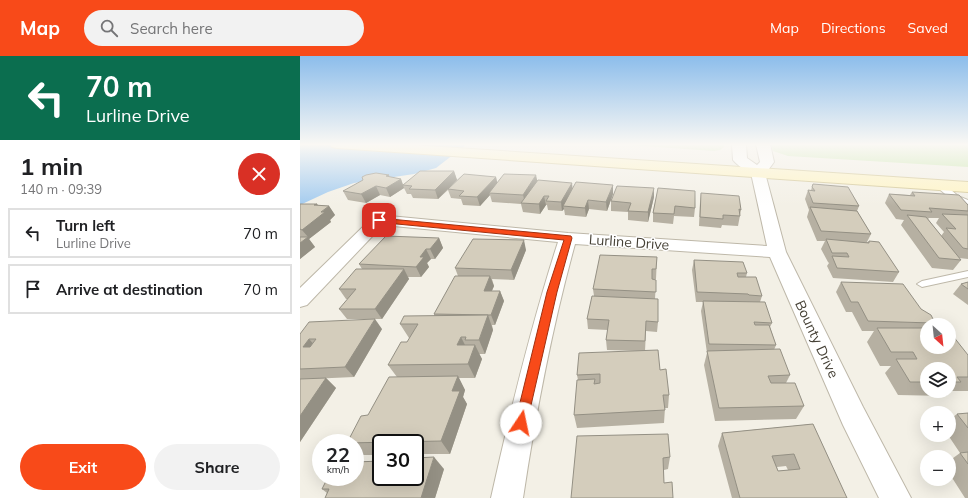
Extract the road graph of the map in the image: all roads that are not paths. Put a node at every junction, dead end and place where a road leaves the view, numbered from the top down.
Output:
1 (713, 165) edge
2 (755, 165) edge
3 (763, 167) junction
4 (968, 174) edge
5 (940, 185) junction
6 (968, 187) edge
7 (968, 202) edge
8 (568, 238) junction
9 (777, 252) junction
10 (968, 274) edge
11 (922, 284) dead end
12 (300, 300) edge
13 (507, 498) edge
14 (895, 498) edge

1 - 3 main road
2 - 3 street
3 - 4 main road
3 - 5 main road
3 - 9 street, Bounty Drive
5 - 6 main road
5 - 7 lane
8 - 9 street, Lurline Drive
8 - 12 street, Lurline Drive
8 - 13 street
9 - 14 street, Bounty Drive
10 - 11 lane

